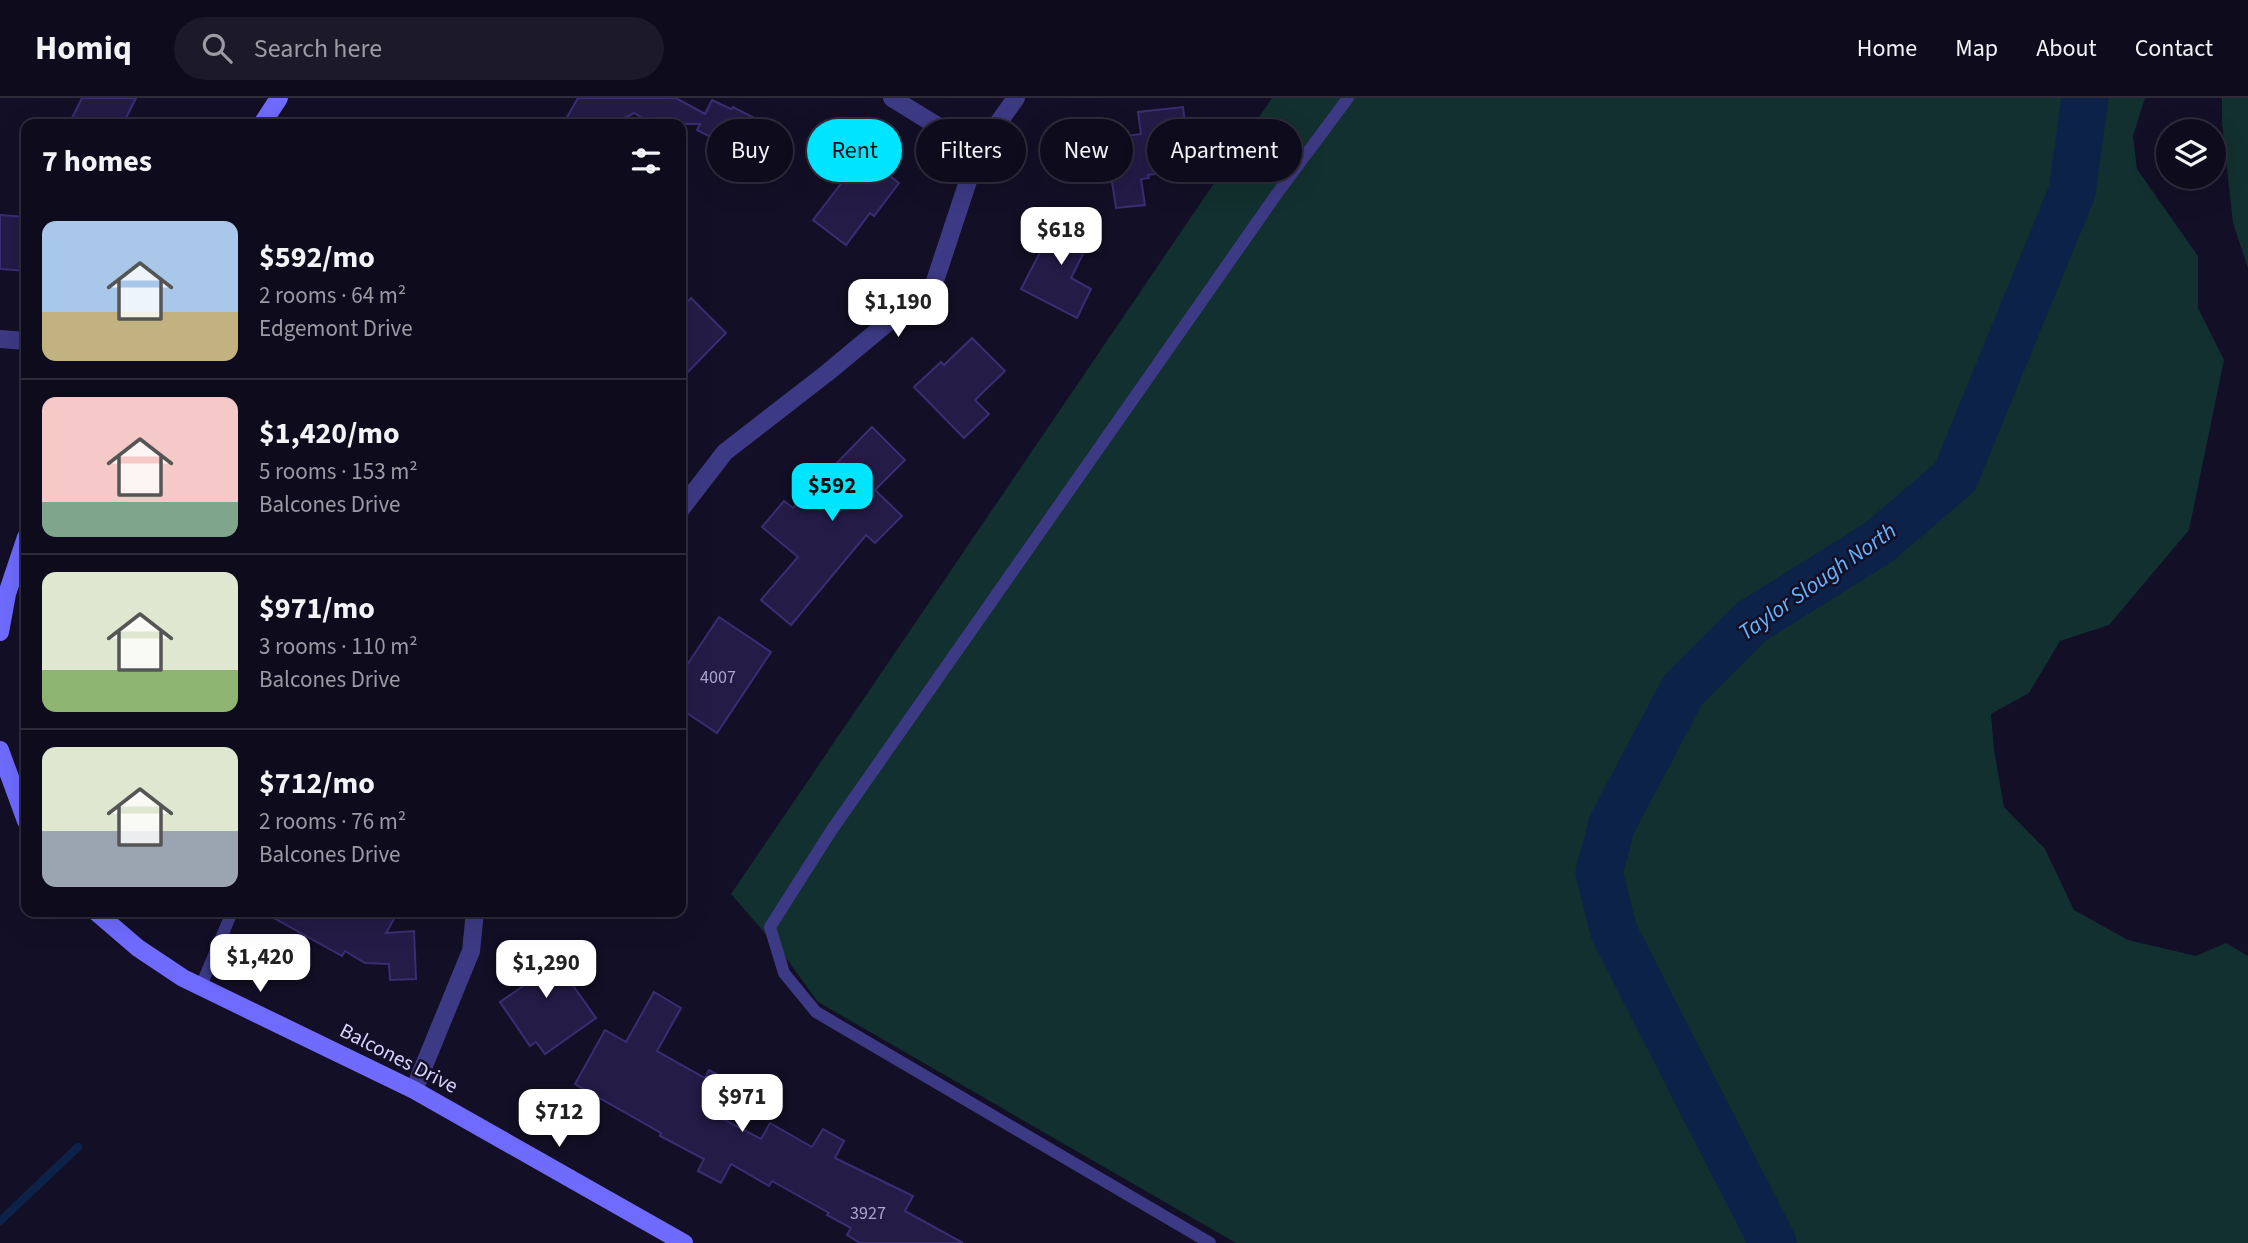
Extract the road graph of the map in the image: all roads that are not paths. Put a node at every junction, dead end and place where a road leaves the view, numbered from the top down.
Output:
1 (279, 98) edge
2 (892, 98) edge
3 (1016, 98) edge
4 (1348, 98) edge
5 (265, 119) edge
6 (926, 119) edge
7 (1001, 119) edge
8 (968, 182) edge
9 (0, 339) edge
10 (21, 341) edge
11 (686, 503) edge
12 (21, 552) edge
13 (0, 632) edge
14 (0, 750) edge
15 (21, 807) edge
16 (102, 917) edge
17 (230, 917) edge
18 (474, 917) edge
19 (201, 986) junction
20 (414, 1090) junction
21 (684, 1243) edge
22 (1210, 1243) edge

1 - 5 street
2 - 6 street
3 - 7 street
4 - 22 lane
8 - 11 street
9 - 10 street
12 - 13 street
14 - 15 street
16 - 19 street, Balcones Drive
17 - 19 lane
18 - 20 street
19 - 20 street, Balcones Drive
20 - 21 street, Balcones Drive

